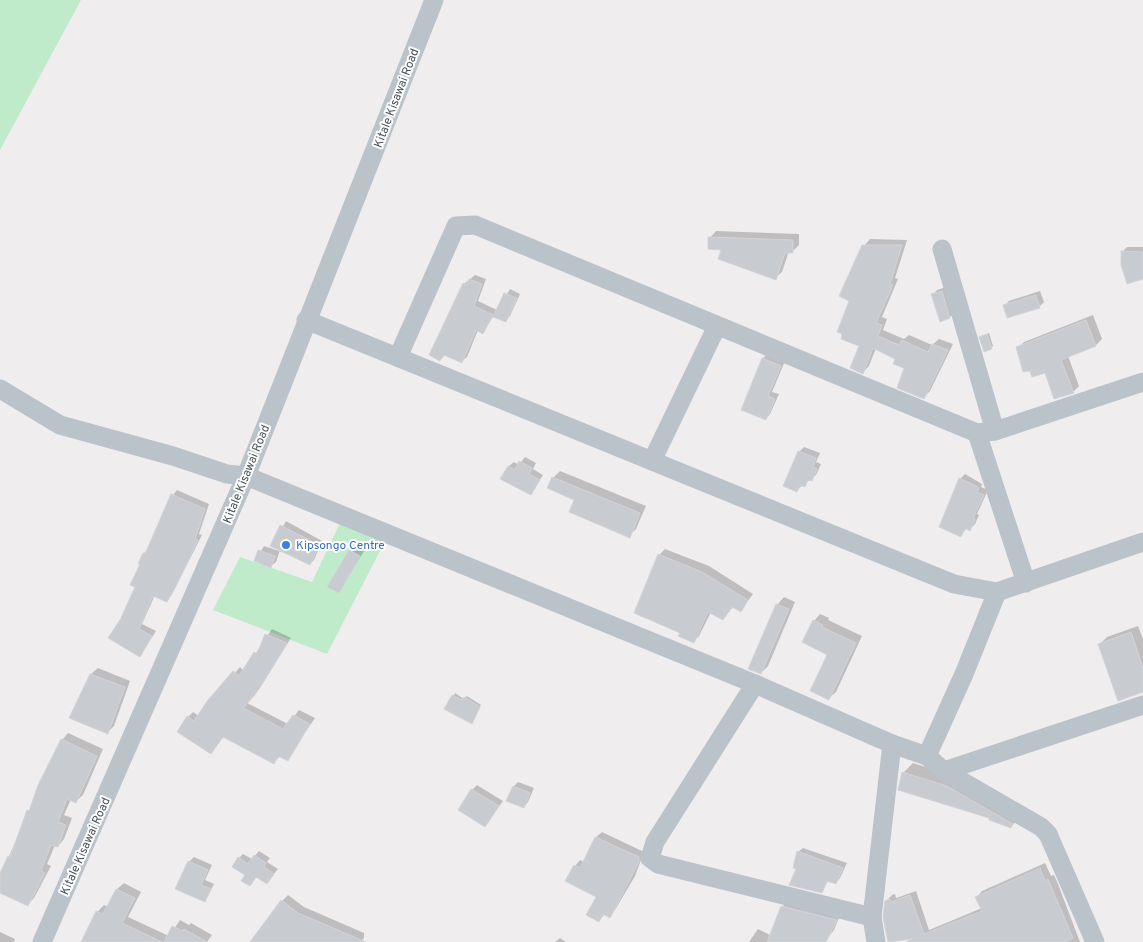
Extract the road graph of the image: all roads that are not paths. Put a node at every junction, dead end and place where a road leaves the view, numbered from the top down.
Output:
1 (434, 0) edge
2 (942, 249) dead end
3 (306, 320) junction
4 (717, 326) junction
5 (398, 357) junction
6 (1143, 382) edge
7 (0, 389) edge
8 (986, 432) junction
9 (652, 461) junction
10 (246, 476) junction
11 (1143, 542) edge
12 (1026, 583) junction
13 (997, 592) junction
14 (755, 684) junction
15 (1143, 705) edge
16 (892, 744) junction
17 (927, 756) junction
18 (944, 770) junction
19 (872, 917) junction
20 (42, 942) edge
21 (876, 942) edge
22 (1094, 942) edge

1 - 3 street, Kitale Kisawai Road
2 - 8 street
3 - 5 street
3 - 10 street, Kitale Kisawai Road
4 - 5 street
4 - 8 street
4 - 9 street
5 - 9 street
6 - 8 street
7 - 10 street
8 - 12 street
9 - 13 street
10 - 14 street
10 - 20 street, Kitale Kisawai Road
11 - 12 street
12 - 13 street
13 - 17 street
14 - 16 street
14 - 19 street
15 - 18 street
16 - 17 street
16 - 19 street
17 - 18 street
18 - 22 street
19 - 21 street

